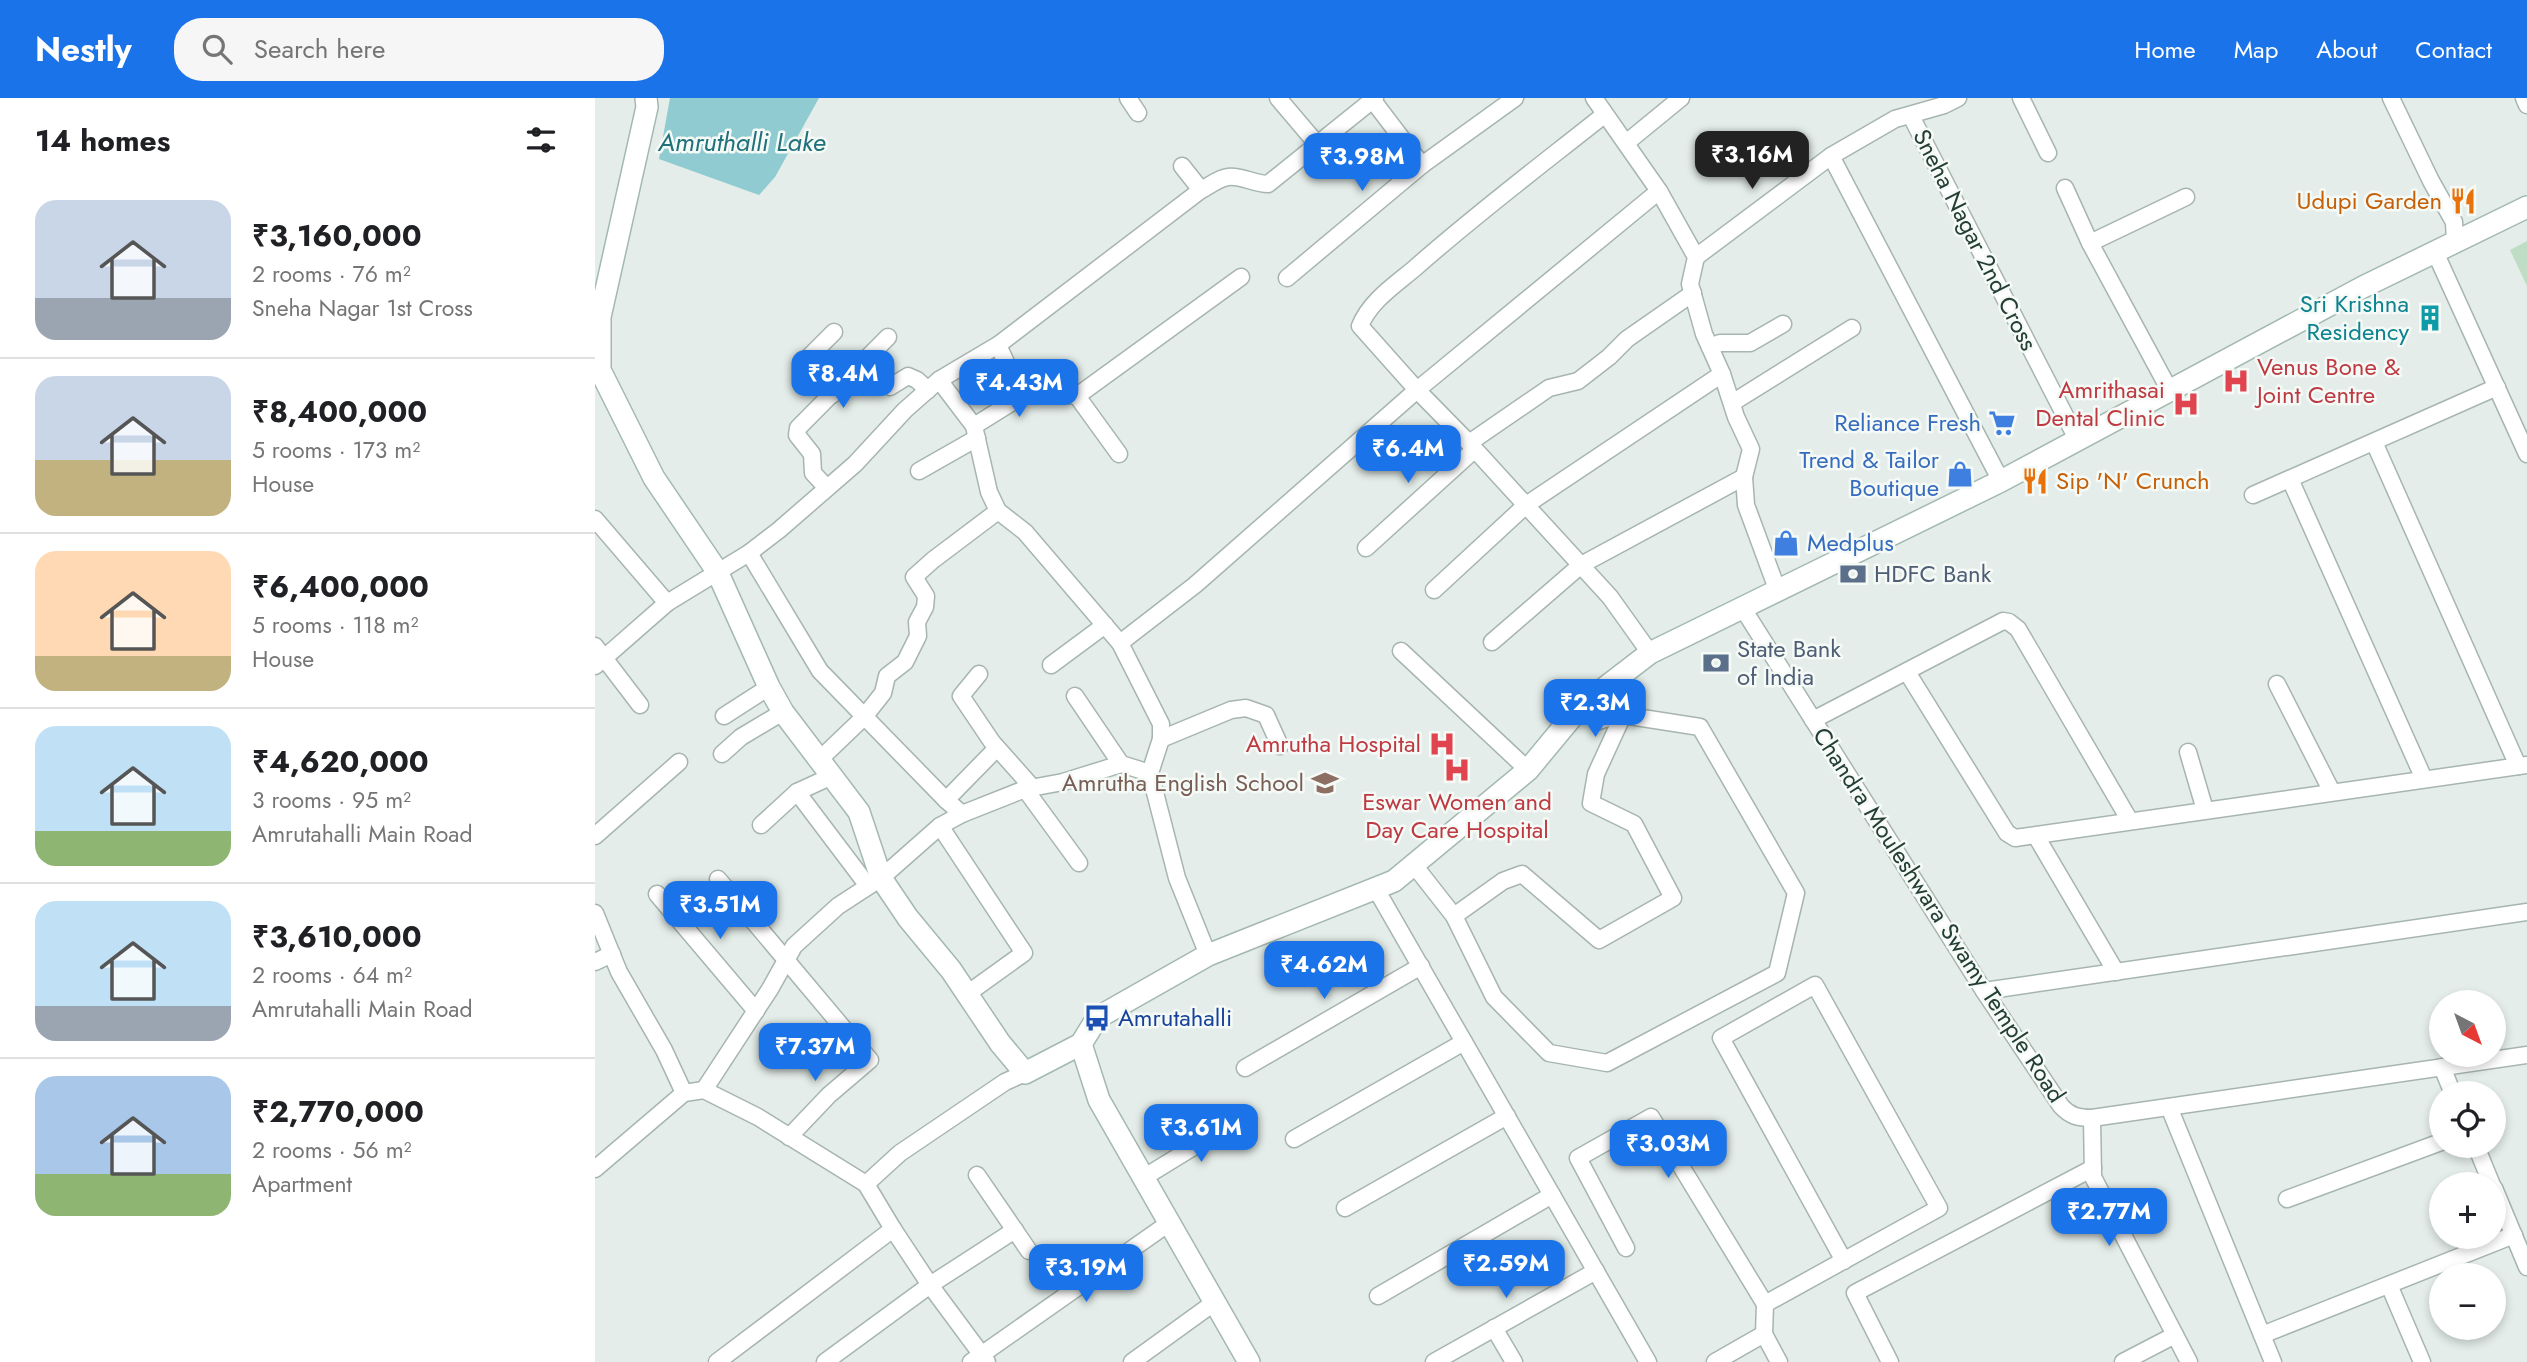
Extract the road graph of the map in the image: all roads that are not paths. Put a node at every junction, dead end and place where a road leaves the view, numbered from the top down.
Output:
1 (646, 98) edge
2 (1128, 98) edge
3 (1278, 98) edge
4 (1515, 98) edge
5 (1594, 98) edge
6 (1681, 98) edge
7 (1958, 98) edge
8 (2021, 98) edge
9 (2391, 98) edge
10 (2524, 98) edge
11 (1373, 99) edge
12 (2527, 105) edge
13 (1138, 113) dead end
14 (1604, 115) junction
15 (1911, 116) junction
16 (1626, 143) junction
17 (1317, 144) junction
18 (2048, 153) dead end
19 (1831, 156) junction
20 (1422, 165) junction
21 (1182, 166) dead end
22 (2065, 188) dead end
23 (1201, 190) junction
24 (1659, 191) junction
25 (2186, 197) dead end
26 (2527, 206) edge
27 (2455, 242) junction
28 (2090, 243) junction
29 (2435, 252) junction
30 (1696, 257) junction
31 (1241, 276) dead end
32 (1287, 278) dead end
33 (1693, 293) junction
34 (1783, 324) dead end
35 (1852, 328) dead end
36 (834, 332) dead end
37 (888, 337) dead end
38 (998, 345) junction
39 (1710, 347) junction
40 (1722, 374) junction
41 (933, 385) junction
42 (890, 387) dead end
43 (2497, 387) junction
44 (1417, 390) junction
45 (2169, 390) junction
46 (832, 395) junction
47 (1021, 395) junction
48 (1077, 396) junction
49 (1732, 403) junction
50 (976, 432) junction
51 (2077, 439) junction
52 (2374, 442) junction
53 (1472, 447) junction
54 (1119, 454) dead end
55 (2527, 454) edge
56 (919, 471) dead end
57 (1744, 477) junction
58 (2290, 479) junction
59 (2001, 481) junction
60 (827, 488) junction
61 (2253, 495) dead end
62 (1526, 505) junction
63 (999, 511) junction
64 (595, 519) edge
65 (1366, 548) dead end
66 (749, 553) junction
67 (1581, 565) junction
68 (717, 571) junction
69 (1777, 589) junction
70 (1434, 590) dead end
71 (667, 603) junction
72 (1742, 607) junction
73 (1105, 625) junction
74 (1492, 642) dead end
75 (1120, 643) junction
76 (1401, 651) dead end
77 (1650, 653) junction
78 (599, 656) edge
79 (1051, 664) dead end
80 (1907, 672) junction
81 (979, 674) dead end
82 (2277, 684) dead end
83 (769, 687) junction
84 (1599, 692) junction
85 (1075, 696) dead end
86 (640, 705) dead end
87 (1581, 706) junction
88 (783, 712) junction
89 (1622, 715) junction
90 (724, 716) dead end
91 (864, 717) junction
92 (1813, 720) junction
93 (1161, 739) junction
94 (1280, 746) dead end
95 (997, 748) junction
96 (2187, 751) dead end
97 (722, 754) dead end
98 (679, 762) dead end
99 (1121, 764) junction
100 (2523, 766) edge
101 (825, 768) junction
102 (1528, 770) junction
103 (1150, 773) junction
104 (2424, 779) junction
105 (1029, 788) junction
106 (797, 792) junction
107 (2332, 792) junction
108 (946, 800) junction
109 (2206, 810) junction
110 (962, 814) junction
111 (2130, 821) junction
112 (761, 825) dead end
113 (940, 825) junction
114 (595, 836) edge
115 (2036, 836) junction
116 (1079, 863) dead end
117 (1414, 865) junction
118 (718, 879) dead end
119 (874, 882) junction
120 (1376, 889) junction
121 (657, 894) dead end
122 (2527, 912) edge
123 (595, 913) edge
124 (1454, 916) junction
125 (612, 954) junction
126 (1208, 955) junction
127 (786, 960) junction
128 (595, 962) edge
129 (1421, 966) junction
130 (2116, 972) junction
131 (1984, 991) junction
132 (967, 994) junction
133 (756, 1011) junction
134 (1464, 1042) junction
135 (1081, 1044) junction
136 (2527, 1055) edge
137 (2506, 1058) edge
138 (1245, 1068) dead end
139 (2435, 1068) edge
140 (1025, 1073) junction
141 (704, 1090) junction
142 (684, 1093) junction
143 (2169, 1107) junction
144 (1507, 1116) junction
145 (2092, 1118) junction
146 (1239, 1119) dead end
147 (789, 1137) junction
148 (1294, 1139) dead end
149 (2429, 1146) edge
150 (2093, 1168) junction
151 (595, 1169) edge
152 (977, 1175) dead end
153 (1143, 1178) junction
154 (866, 1184) junction
155 (1552, 1195) junction
156 (2287, 1199) dead end
157 (1345, 1208) dead end
158 (2506, 1217) edge
159 (1170, 1223) junction
160 (893, 1229) junction
161 (1015, 1230) junction
162 (2514, 1236) junction
163 (1626, 1248) dead end
164 (1029, 1251) dead end
165 (1844, 1261) junction
166 (2527, 1266) edge
167 (1596, 1271) junction
168 (930, 1285) junction
169 (2389, 1285) junction
170 (1378, 1296) dead end
171 (1215, 1302) junction
172 (1765, 1304) junction
173 (1494, 1328) junction
174 (1764, 1334) junction
175 (2175, 1335) junction
176 (2262, 1335) junction
177 (980, 1359) edge
178 (716, 1362) edge
179 (825, 1362) edge
180 (1132, 1362) edge
181 (1249, 1362) edge
182 (1434, 1362) edge
183 (1514, 1362) edge
184 (1648, 1362) edge
185 (1715, 1362) edge
186 (1779, 1362) edge
187 (1890, 1362) edge
188 (2123, 1362) edge
189 (2189, 1362) edge
190 (2273, 1362) edge
191 (2422, 1362) edge

1 - 68 street
2 - 13 street
3 - 17 street
4 - 20 street
5 - 14 street
6 - 16 street
7 - 15 street
8 - 18 street
9 - 27 street
10 - 12 street
11 - 17 street
11 - 20 street
14 - 16 street
14 - 44 street
15 - 19 street
15 - 51 street, Sneha Nagar 2nd Cross
16 - 24 street
17 - 23 street
19 - 30 street
19 - 59 street
20 - 32 street
21 - 23 street
22 - 28 street
23 - 38 street
24 - 30 street
24 - 44 street
25 - 28 street
26 - 27 street
27 - 29 street
28 - 45 street
29 - 43 street
29 - 45 street
30 - 33 street
31 - 48 street
33 - 39 street
33 - 53 street
34 - 39 street
35 - 49 street
36 - 46 street
37 - 46 street
38 - 41 street
38 - 47 street
39 - 40 street
40 - 49 street
40 - 62 street
41 - 42 street
41 - 50 street
41 - 60 street
43 - 52 street
43 - 55 street
44 - 53 street
44 - 75 street
45 - 51 street
46 - 60 street
47 - 48 street
47 - 50 street
48 - 54 street
49 - 57 street
50 - 56 street
50 - 63 street
51 - 59 street
52 - 58 street
52 - 100 street
53 - 62 street
53 - 65 street
57 - 67 street
57 - 69 street
58 - 61 street
58 - 104 street
59 - 69 street
60 - 66 street
62 - 67 street
62 - 70 street
63 - 73 street
63 - 91 street
64 - 71 street
66 - 68 street
66 - 91 street
67 - 74 street
67 - 77 street
68 - 71 street
68 - 83 street
69 - 72 street
71 - 78 street
72 - 77 street
72 - 92 street, Chandra Mouleshwara Swamy Temple Road
73 - 75 street
73 - 79 street
75 - 93 street
76 - 102 street
77 - 84 street
78 - 86 street
80 - 92 street
80 - 111 street
80 - 115 street
81 - 95 street
82 - 107 street
83 - 88 street
83 - 90 street
84 - 87 street
84 - 89 street
85 - 99 street
87 - 89 street
87 - 102 street
88 - 97 street
88 - 101 street
89 - 124 street
89 - 124 street
91 - 101 street
91 - 108 street
92 - 131 street, Chandra Mouleshwara Swamy Temple Road
93 - 94 street
93 - 103 street
95 - 105 street
95 - 108 street
96 - 109 street
98 - 114 street
99 - 103 street
99 - 105 street
100 - 104 street
101 - 106 street
101 - 119 street
102 - 117 street
103 - 126 street
104 - 107 street
105 - 110 street
105 - 116 street
106 - 112 street
106 - 119 street
107 - 109 street
108 - 110 street
109 - 111 street
110 - 113 street
111 - 115 street
113 - 119 street
113 - 132 street
115 - 130 street
117 - 120 street
117 - 124 street
118 - 127 street
119 - 127 street
119 - 132 street
120 - 126 street
120 - 129 street
121 - 133 street
122 - 130 street
123 - 125 street
125 - 128 street
125 - 142 street
126 - 135 street
127 - 133 street
127 - 147 street
129 - 134 street
129 - 138 street
130 - 131 street
131 - 145 street, Chandra Mouleshwara Swamy Temple Road
132 - 140 street
133 - 141 street
134 - 144 street
134 - 148 street
135 - 140 street
135 - 153 street
136 - 137 street, Chandra Mouleshwara Swamy Temple Road
139 - 143 street, Chandra Mouleshwara Swamy Temple Road
140 - 154 street
141 - 142 street
141 - 147 street
142 - 151 street
143 - 145 street, Chandra Mouleshwara Swamy Temple Road
143 - 176 street
144 - 155 street
144 - 157 street
145 - 150 street
146 - 153 street
147 - 154 street
149 - 156 street
150 - 175 street
150 - 187 street
152 - 161 street
153 - 159 street
154 - 160 street
155 - 167 street
155 - 170 street
158 - 162 street
159 - 171 street
159 - 177 street
160 - 168 street
160 - 178 street
161 - 164 street
161 - 168 street
162 - 166 street
162 - 169 street
163 - 172 street
165 - 165 street
165 - 172 street
167 - 173 street
167 - 184 street
168 - 177 street
168 - 179 street
169 - 176 street
169 - 191 street
171 - 180 street
171 - 181 street
172 - 174 street
173 - 182 street
173 - 183 street
174 - 185 street
174 - 186 street
175 - 188 street
175 - 189 street
176 - 190 street

